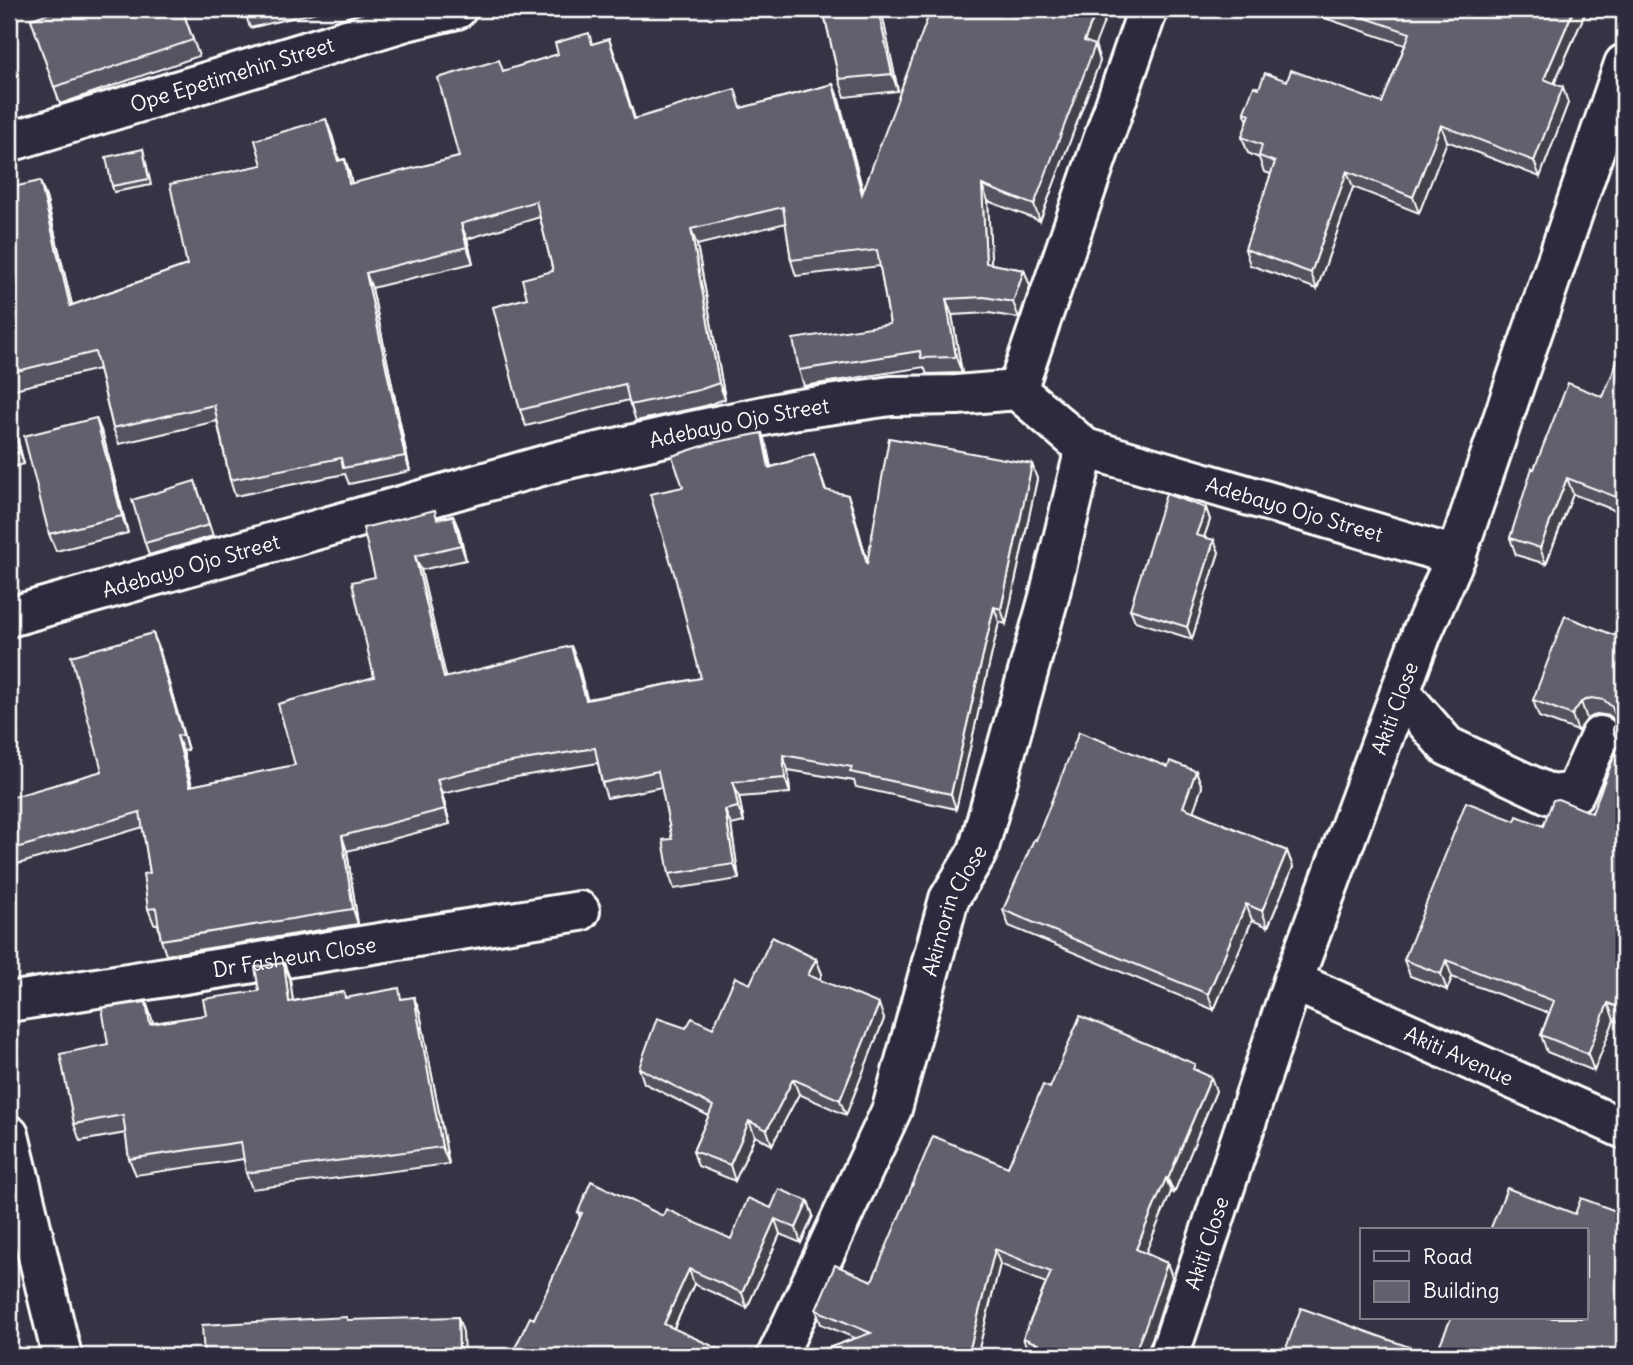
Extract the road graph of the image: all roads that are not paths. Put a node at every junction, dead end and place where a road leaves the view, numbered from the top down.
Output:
1 (457, 9) edge
2 (1148, 9) edge
3 (1624, 64) edge
4 (9, 142) edge
5 (1017, 390) junction
6 (1085, 448) junction
7 (1456, 556) junction
8 (9, 617) edge
9 (1400, 692) junction
10 (1600, 736) dead end
11 (580, 911) dead end
12 (1293, 981) junction
13 (9, 1002) edge
14 (1624, 1129) edge
15 (9, 1135) edge
16 (62, 1356) edge
17 (777, 1356) edge
18 (1169, 1356) edge

1 - 4 street, Ope Epetimehin Street
2 - 5 street
3 - 7 street, Akiti Close
5 - 6 street, Adebayo Ojo Street
5 - 8 street, Adebayo Ojo Street
6 - 7 street, Adebayo Ojo Street
6 - 17 street, Akimorin Close
7 - 9 street, Akiti Close
9 - 10 street
9 - 12 street, Akiti Close
11 - 13 street, Dr Fasheun Close
12 - 14 street, Akiti Avenue
12 - 18 street, Akiti Close
15 - 16 street

